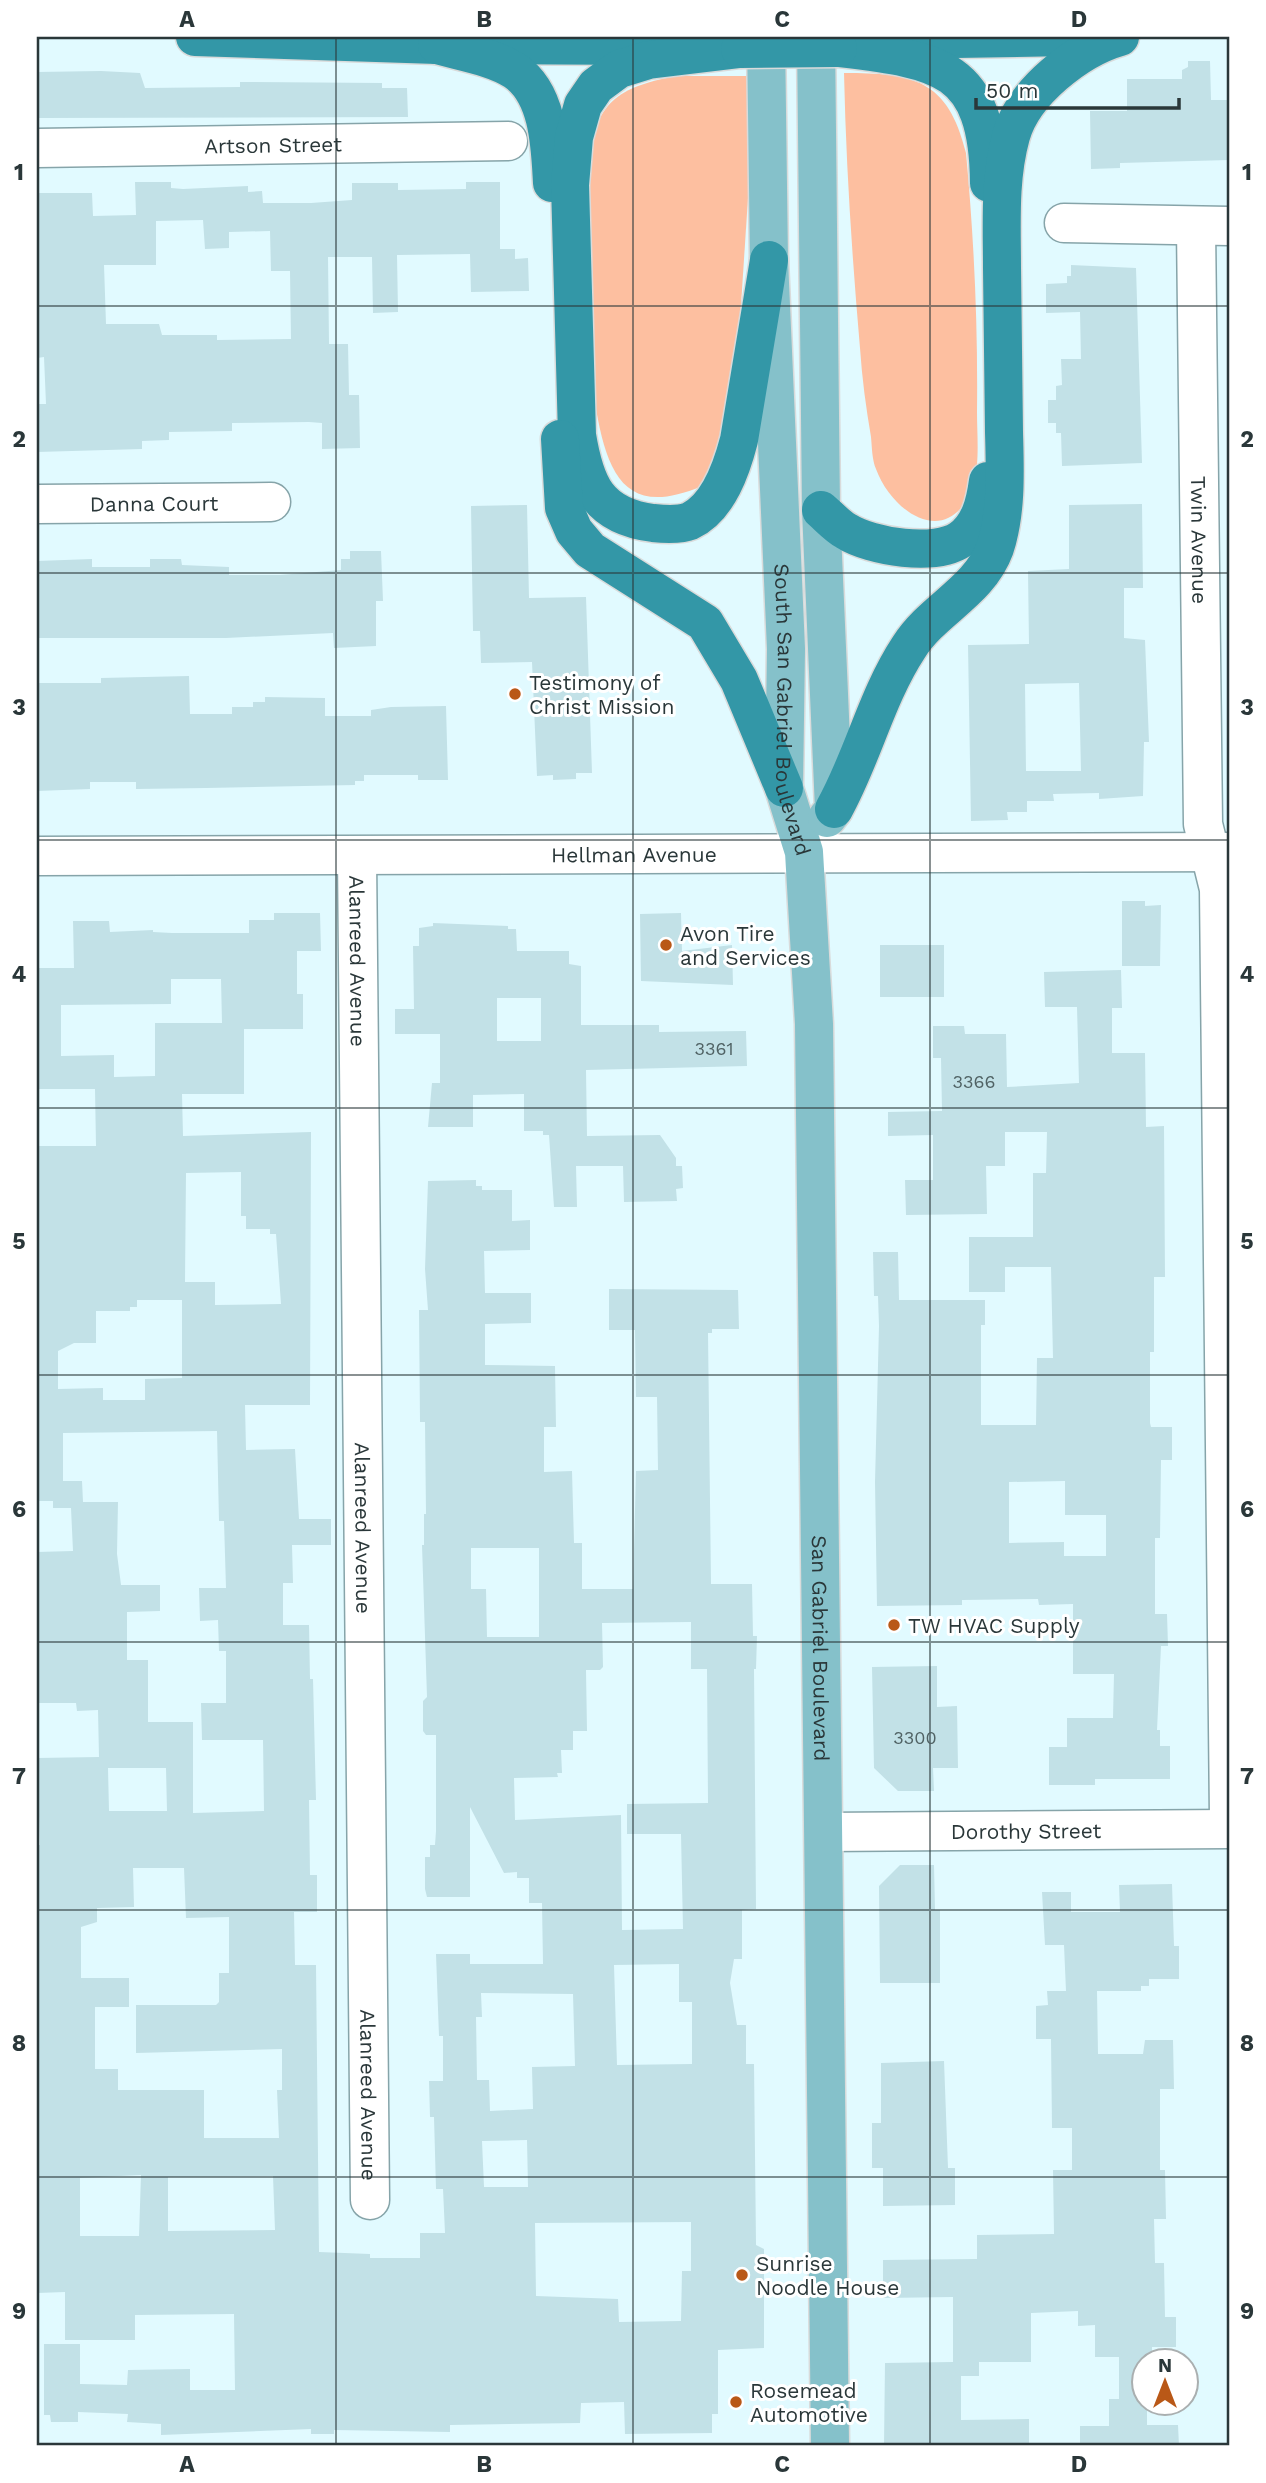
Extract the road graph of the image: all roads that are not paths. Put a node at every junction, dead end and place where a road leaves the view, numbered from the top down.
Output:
1 (195, 37) edge
2 (1070, 37) edge
3 (1110, 37) edge
4 (1119, 37) edge
5 (753, 43) edge
6 (827, 43) edge
7 (437, 45) junction
8 (508, 141) dead end
9 (37, 148) edge
10 (1064, 223) dead end
11 (1213, 227) edge
12 (769, 260) junction
13 (271, 502) dead end
14 (37, 504) edge
15 (821, 510) junction
16 (785, 788) junction
17 (834, 809) junction
18 (804, 852) junction
19 (1220, 852) edge
20 (37, 856) edge
21 (357, 856) junction
22 (1229, 1818) edge
23 (1229, 1829) edge
24 (825, 1832) junction
25 (370, 2200) dead end
26 (830, 2446) edge

1 - 7 highway
2 - 6 highway
3 - 4 highway
4 - 17 highway
5 - 6 highway, bridge
5 - 7 highway
5 - 12 main road, South San Gabriel Boulevard
5 - 12 highway
6 - 15 main road, South San Gabriel Boulevard
6 - 15 highway
7 - 16 highway
8 - 9 street, Artson Street
10 - 11 street
11 - 19 street, Twin Avenue
12 - 16 main road, South San Gabriel Boulevard
13 - 14 street, Danna Court
15 - 17 main road, South San Gabriel Boulevard
16 - 18 main road, South San Gabriel Boulevard
17 - 18 main road, South San Gabriel Boulevard
18 - 19 street, Hellman Avenue
18 - 21 street, Hellman Avenue
18 - 24 main road, San Gabriel Boulevard
19 - 22 street, Twin Avenue
20 - 21 street, Hellman Avenue
21 - 25 street, Alanreed Avenue
23 - 24 street, Dorothy Street
24 - 26 main road, San Gabriel Boulevard

